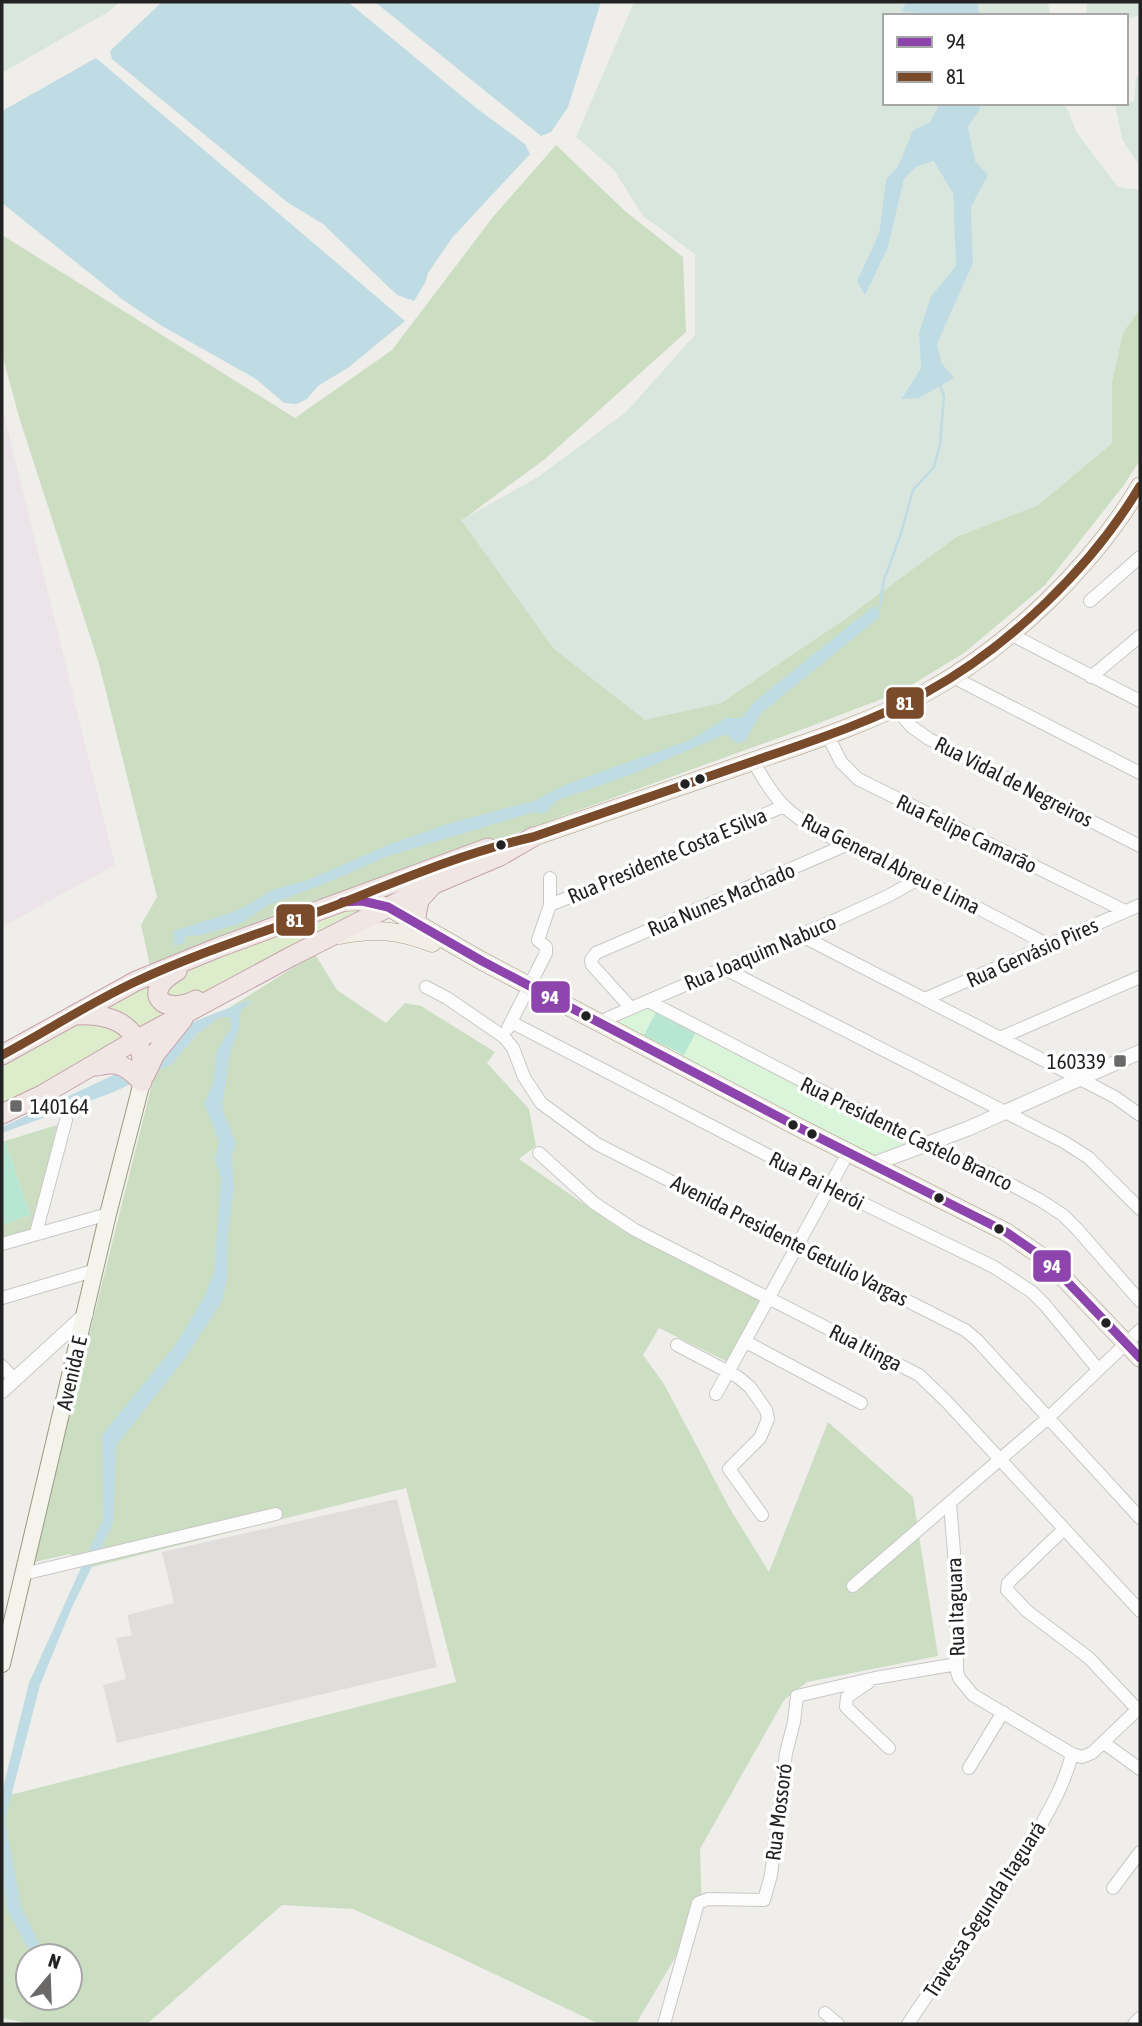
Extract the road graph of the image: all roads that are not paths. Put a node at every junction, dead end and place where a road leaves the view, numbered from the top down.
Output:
1 (1140, 486) edge
2 (1140, 556) edge
3 (1090, 601) dead end
4 (1010, 634) junction
5 (1140, 636) edge
6 (951, 676) junction
7 (1091, 677) junction
8 (1140, 701) edge
9 (895, 708) junction
10 (828, 736) junction
11 (752, 761) junction
12 (1140, 773) edge
13 (784, 806) junction
14 (533, 837) junction
15 (846, 845) junction
16 (1140, 846) edge
17 (550, 878) dead end
18 (920, 878) junction
19 (433, 884) junction
20 (342, 902) junction
21 (550, 905) junction
22 (1140, 905) edge
23 (388, 907) junction
24 (1125, 911) junction
25 (415, 922) junction
26 (800, 935) junction
27 (328, 937) junction
28 (1047, 944) junction
29 (217, 948) junction
30 (292, 956) junction
31 (482, 961) junction
32 (723, 968) junction
33 (1140, 977) edge
34 (529, 985) junction
35 (426, 987) dead end
36 (925, 999) junction
37 (648, 1001) junction
38 (630, 1007) junction
39 (191, 1010) junction
40 (75, 1015) junction
41 (511, 1022) junction
42 (599, 1022) junction
43 (504, 1037) junction
44 (1000, 1038) junction
45 (136, 1040) junction
46 (1140, 1052) edge
47 (2, 1055) edge
48 (142, 1060) junction
49 (86, 1069) junction
50 (1079, 1078) junction
51 (142, 1082) junction
52 (22, 1104) junction
53 (2, 1108) edge
54 (1002, 1112) junction
55 (2, 1114) edge
56 (1140, 1115) edge
57 (66, 1120) dead end
58 (926, 1145) junction
59 (539, 1153) dead end
60 (848, 1153) junction
61 (871, 1165) junction
62 (831, 1188) junction
63 (1140, 1209) edge
64 (108, 1214) junction
65 (36, 1233) junction
66 (2, 1244) edge
67 (800, 1245) junction
68 (96, 1270) junction
69 (2, 1298) edge
70 (771, 1298) junction
71 (1140, 1301) edge
72 (86, 1314) junction
73 (1134, 1337) edge
74 (746, 1342) junction
75 (677, 1345) dead end
76 (1140, 1358) edge
77 (2, 1366) edge
78 (1098, 1369) junction
79 (729, 1371) junction
80 (15, 1379) junction
81 (2, 1391) edge
82 (716, 1394) dead end
83 (862, 1403) dead end
84 (1048, 1418) junction
85 (1000, 1460) junction
86 (950, 1503) junction
87 (276, 1514) dead end
88 (762, 1515) dead end
89 (1140, 1518) edge
90 (1063, 1530) junction
91 (23, 1574) junction
92 (853, 1586) dead end
93 (1140, 1611) edge
94 (2, 1664) edge
95 (957, 1664) junction
96 (875, 1678) junction
97 (1139, 1708) edge
98 (1003, 1712) junction
99 (1104, 1743) junction
100 (889, 1748) dead end
101 (1072, 1754) junction
102 (969, 1768) dead end
103 (1140, 1769) edge
104 (1140, 1852) edge
105 (1113, 1888) dead end
106 (825, 2013) dead end
107 (1140, 2018) edge
108 (664, 2024) edge
109 (838, 2024) edge
110 (908, 2024) edge
111 (1134, 2024) edge

1 - 4 main road
2 - 3 street
4 - 6 main road
4 - 7 street
5 - 7 street
6 - 9 main road
6 - 12 street
7 - 8 street
9 - 10 main road
9 - 16 street, Rua Vidal de Negreiros
10 - 11 main road
10 - 24 street, Rua Felipe Camarão
11 - 13 street, Rua General Abreu e Lima
11 - 14 main road
13 - 15 street, Rua General Abreu e Lima
13 - 21 street, Rua Presidente Costa E Silva
14 - 19 highway
14 - 20 highway
15 - 18 street, Rua General Abreu e Lima
15 - 38 street, Rua Nunes Machado
17 - 21 street
18 - 26 street, Rua Joaquim Nabuco
18 - 28 street, Rua General Abreu e Lima
19 - 23 highway
19 - 25 highway
20 - 23 main road
20 - 29 highway
21 - 34 street
22 - 24 street, Rua Gervásio Pires
23 - 25 main road
23 - 27 highway
24 - 28 street, Rua Gervásio Pires
25 - 31 main road
26 - 32 street, Rua Joaquim Nabuco
26 - 36 street
27 - 30 highway
27 - 31 main road
28 - 36 street, Rua Gervásio Pires
29 - 30 highway
29 - 40 highway
30 - 39 highway
31 - 34 main road
32 - 37 street, Rua Joaquim Nabuco
32 - 54 street
33 - 44 street
34 - 41 street
34 - 42 main road
35 - 43 street, Avenida Presidente Getulio Vargas
36 - 44 street
37 - 38 street, Rua Joaquim Nabuco
37 - 58 street, Rua Presidente Castelo Branco
38 - 42 street, Rua Joaquim Nabuco
39 - 45 highway
39 - 48 highway
40 - 45 highway
40 - 47 highway
41 - 43 street
41 - 62 street, Rua Pai Herói
42 - 60 main road
43 - 67 street, Avenida Presidente Getulio Vargas
44 - 50 street
45 - 48 highway
45 - 49 highway
46 - 50 street
48 - 49 highway
48 - 51 highway
48 - 51 highway
49 - 52 highway
50 - 54 street
50 - 56 street
51 - 64 main road, Avenida E
52 - 53 highway
52 - 55 highway
54 - 58 street
54 - 63 street
57 - 65 street
58 - 61 street
58 - 71 street, Rua Presidente Castelo Branco
59 - 70 street, Rua Itinga
60 - 61 main road
60 - 62 street
61 - 73 main road
62 - 67 street
62 - 78 street, Rua Pai Herói
64 - 65 street
64 - 68 main road, Avenida E
65 - 66 street
67 - 70 street
67 - 84 street, Avenida Presidente Getulio Vargas
68 - 69 street
68 - 72 main road, Avenida E
70 - 74 street
70 - 85 street, Rua Itinga
72 - 80 street
72 - 91 main road, Avenida E
73 - 76 main road
73 - 78 street
74 - 79 street
74 - 83 street
75 - 79 street
77 - 80 street
78 - 84 street
79 - 82 street
79 - 88 street
80 - 81 street
84 - 85 street
84 - 89 street, Avenida Presidente Getulio Vargas
85 - 86 street
85 - 90 street, Rua Itinga
86 - 92 street
86 - 95 street, Rua Itaguara
87 - 91 street
90 - 93 street, Rua Itinga
90 - 97 street
91 - 94 main road, Avenida E
95 - 96 street, Rua Mossoró
95 - 98 street, Rua Itaguara
96 - 100 street
96 - 108 street, Rua Mossoró
97 - 99 street
98 - 101 street, Rua Itaguara
98 - 102 street
99 - 101 street
99 - 103 street
101 - 110 street, Travessa Segunda Itaguará
104 - 105 street
106 - 109 street
107 - 111 street

